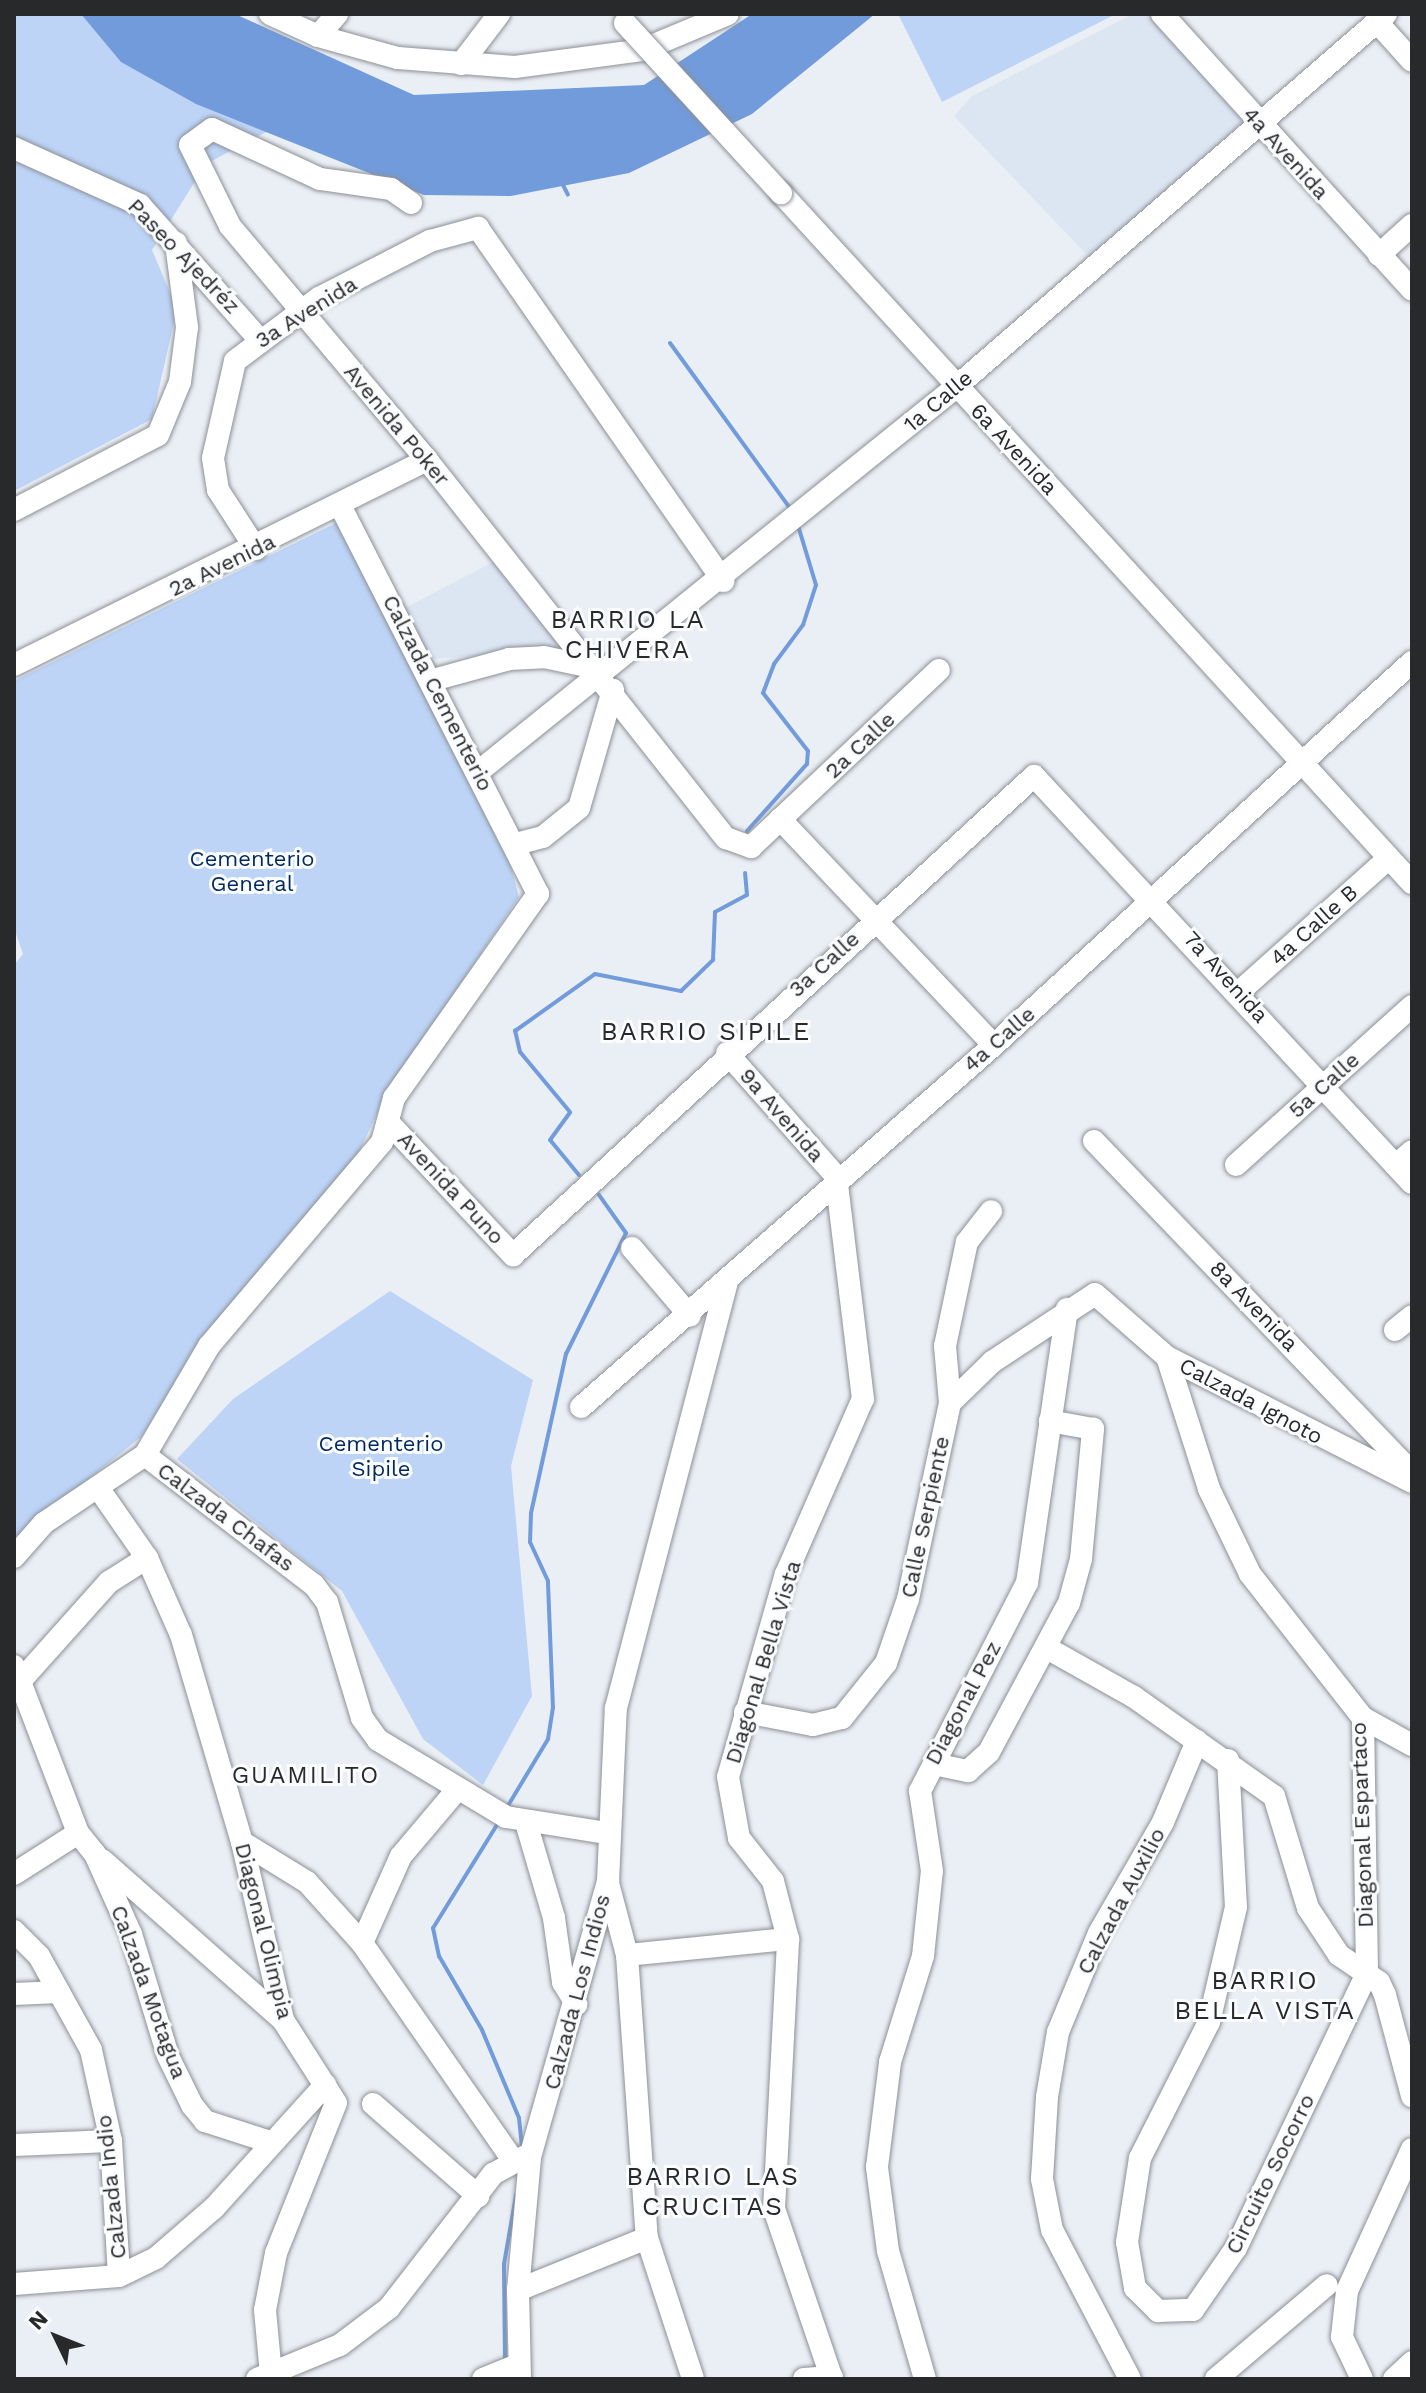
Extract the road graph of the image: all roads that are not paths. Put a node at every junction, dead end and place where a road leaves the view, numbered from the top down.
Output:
1 (270, 14) edge
2 (337, 14) edge
3 (499, 14) edge
4 (728, 14) edge
5 (1162, 14) edge
6 (621, 18) edge
7 (1382, 18) edge
8 (318, 36) junction
9 (1412, 61) edge
10 (461, 64) junction
11 (1260, 126) junction
12 (14, 148) edge
13 (411, 203) dead end
14 (1412, 225) edge
15 (176, 243) junction
16 (1379, 255) junction
17 (1412, 290) edge
18 (302, 311) junction
19 (258, 338) junction
20 (956, 387) junction
21 (427, 460) junction
22 (340, 505) junction
23 (14, 510) edge
24 (256, 549) junction
25 (723, 581) junction
26 (1412, 662) edge
27 (14, 665) edge
28 (939, 670) dead end
29 (604, 679) junction
30 (433, 680) junction
31 (1302, 762) junction
32 (478, 772) junction
33 (1034, 776) joint
34 (780, 819) junction
35 (516, 844) junction
36 (1389, 858) junction
37 (1412, 883) edge
38 (1154, 898) junction
39 (876, 917) junction
40 (1239, 992) junction
41 (1412, 1006) edge
42 (994, 1045) junction
43 (727, 1053) junction
44 (1324, 1085) junction
45 (388, 1122) junction
46 (1094, 1141) dead end
47 (1404, 1158) edge
48 (1236, 1165) dead end
49 (836, 1176) junction
50 (1412, 1183) edge
51 (991, 1211) dead end
52 (632, 1248) dead end
53 (513, 1255) joint
54 (727, 1281) junction
55 (1067, 1309) junction
56 (690, 1316) junction
57 (1167, 1357) junction
58 (950, 1403) junction
59 (581, 1407) dead end
60 (1050, 1421) junction
61 (145, 1455) junction
62 (1412, 1473) edge
63 (1412, 1482) edge
64 (99, 1489) junction
65 (14, 1557) edge
66 (147, 1558) junction
67 (1047, 1648) junction
68 (17, 1678) edge
69 (745, 1712) junction
70 (1363, 1718) junction
71 (1197, 1741) junction
72 (1412, 1745) edge
73 (1228, 1760) junction
74 (934, 1764) junction
75 (455, 1792) junction
76 (508, 1818) junction
77 (78, 1833) junction
78 (606, 1833) junction
79 (242, 1842) junction
80 (95, 1854) junction
81 (14, 1874) edge
82 (608, 1881) junction
83 (14, 1931) edge
84 (788, 1939) junction
85 (362, 1943) junction
86 (627, 1955) junction
87 (1367, 1973) junction
88 (59, 1992) junction
89 (14, 1994) edge
90 (576, 2004) junction
91 (283, 2020) junction
92 (325, 2085) junction
93 (1412, 2096) edge
94 (373, 2104) dead end
95 (111, 2141) junction
96 (270, 2142) junction
97 (14, 2145) edge
98 (1412, 2149) edge
99 (521, 2158) junction
100 (478, 2196) junction
101 (647, 2238) junction
102 (119, 2276) junction
103 (14, 2284) edge
104 (1327, 2285) dead end
105 (518, 2290) junction
106 (1412, 2362) edge
107 (505, 2373) edge
108 (264, 2377) edge
109 (832, 2378) edge
110 (693, 2379) edge
111 (804, 2379) edge
112 (925, 2379) edge
113 (1130, 2379) edge
114 (1216, 2379) edge
115 (1362, 2379) edge
116 (1394, 2379) edge

1 - 8 street
2 - 8 street
3 - 10 street
4 - 10 street
5 - 11 street, 4a Avenida
6 - 20 street, 6a Avenida, bridge
7 - 9 street
7 - 11 street, 1a Calle
8 - 10 street
11 - 16 street, 4a Avenida
11 - 20 street, 1a Calle
12 - 15 street, Paseo Ajedréz
13 - 18 street, Avenida Poker
14 - 16 street
15 - 19 street, Paseo Ajedréz
15 - 23 street
16 - 17 street, 4a Avenida
18 - 19 street, 3a Avenida
18 - 21 street, Avenida Poker
18 - 25 street, 3a Avenida
19 - 24 street, 3a Avenida
20 - 25 street, 1a Calle
20 - 31 street, 6a Avenida
21 - 22 street, 2a Avenida
21 - 29 street, Avenida Poker
22 - 24 street, 2a Avenida
22 - 30 street, Calzada Cementerio
24 - 27 street, 2a Avenida
25 - 29 street, 1a Calle
26 - 31 street, 4a Calle
28 - 34 street, 2a Calle
29 - 30 street
29 - 32 street, 1a Calle
29 - 34 street, Avenida Poker
29 - 35 street
30 - 32 street, Calzada Cementerio
31 - 36 street, 6a Avenida
31 - 38 street, 4a Calle
32 - 35 street, Calzada Cementerio
33 - 38 street, 7a Avenida
33 - 39 street, 3a Calle
34 - 39 street
35 - 45 street, Calzada Cementerio
36 - 37 street, 6a Avenida
36 - 40 street, 4a Calle B
38 - 40 street, 7a Avenida
38 - 42 street, 4a Calle
39 - 42 street
39 - 43 street, 3a Calle
40 - 44 street, 7a Avenida
41 - 44 street, 5a Calle
42 - 49 street, 4a Calle
43 - 49 street, 9a Avenida
43 - 53 street, 3a Calle
44 - 47 street, 7a Avenida
44 - 48 street, 5a Calle
45 - 53 street, Avenida Puno
45 - 61 street
46 - 62 street, 8a Avenida
47 - 50 street, 7a Avenida
49 - 54 street, 4a Calle
49 - 69 street, Diagonal Bella Vista
51 - 58 street, Calle Serpiente
52 - 56 street
54 - 56 street, 4a Calle
54 - 78 street, Calzada Los Indios
55 - 57 street, Calzada Ignoto
55 - 58 street, Calzada Ignoto
55 - 60 street, Diagonal Pez
56 - 59 street, 4a Calle
57 - 63 street, Calzada Ignoto
57 - 70 street, Diagonal Espartaco
58 - 69 street, Calle Serpiente
60 - 67 street
60 - 74 street, Diagonal Pez
61 - 64 street
61 - 75 street, Calzada Chafas
64 - 65 street
64 - 66 street, Diagonal Olimpia
66 - 68 street
66 - 79 street, Diagonal Olimpia
67 - 71 street
67 - 74 street
68 - 77 street, Calzada Motagua
69 - 84 street, Diagonal Bella Vista
70 - 72 street
70 - 87 street, Diagonal Espartaco
71 - 73 street
71 - 113 street, Calzada Auxilio
73 - 87 street
73 - 87 street, Circuito Socorro
74 - 112 street, Diagonal Pez
75 - 76 street, Calzada Chafas
75 - 85 street
76 - 78 street, Calzada Chafas
76 - 90 street
77 - 80 street, Calzada Motagua
77 - 81 street
78 - 82 street, Calzada Los Indios
79 - 85 street
79 - 91 street, Diagonal Olimpia
80 - 91 street
80 - 96 street, Calzada Motagua
82 - 86 street
82 - 90 street, Calzada Los Indios
83 - 88 street, Calzada Indio
84 - 86 street
84 - 109 street, Diagonal Bella Vista
85 - 99 street
86 - 101 street
87 - 93 street
88 - 89 street
88 - 95 street, Calzada Indio
90 - 99 street, Calzada Los Indios
91 - 92 street, Diagonal Olimpia
92 - 96 street
92 - 108 street, Diagonal Olimpia
94 - 100 street
95 - 97 street
95 - 102 street, Calzada Indio
96 - 102 street
98 - 115 street
99 - 100 street
99 - 105 street, Calzada Los Indios
100 - 108 street
101 - 105 street
101 - 110 street
102 - 103 street
104 - 114 street
105 - 107 street, Calzada Los Indios
106 - 116 street
109 - 111 street

